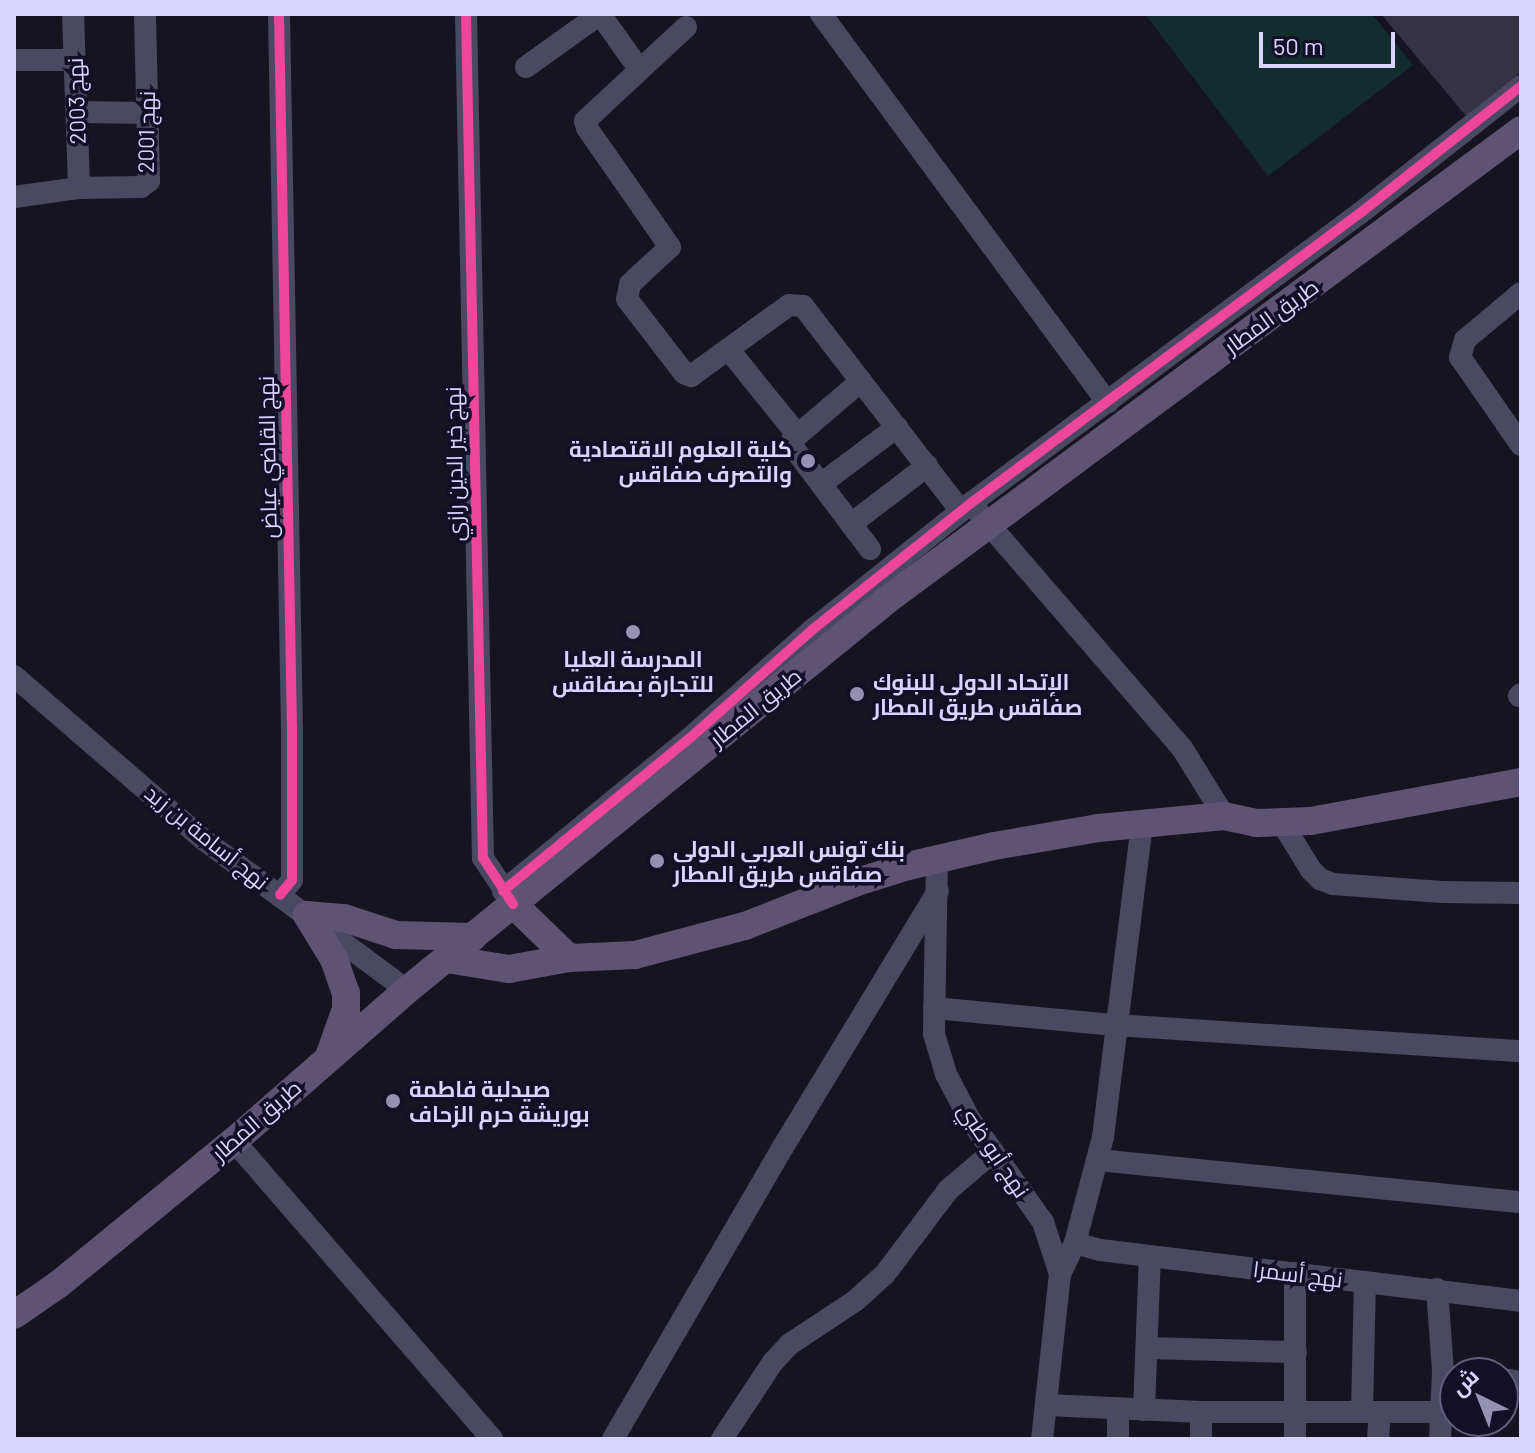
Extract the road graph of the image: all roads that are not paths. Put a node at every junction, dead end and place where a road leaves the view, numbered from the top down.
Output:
1 (73, 14) edge
2 (145, 14) edge
3 (279, 14) edge
4 (466, 14) edge
5 (600, 14) edge
6 (821, 14) edge
7 (686, 27) dead end
8 (14, 60) edge
9 (75, 60) junction
10 (526, 67) dead end
11 (639, 69) junction
12 (1521, 86) edge
13 (77, 112) junction
14 (148, 113) junction
15 (1521, 130) edge
16 (79, 188) junction
17 (14, 197) edge
18 (1521, 293) edge
19 (729, 350) junction
20 (861, 381) junction
21 (1108, 403) junction
22 (897, 427) junction
23 (796, 433) junction
24 (1521, 445) edge
25 (927, 466) junction
26 (821, 484) junction
27 (973, 512) junction
28 (851, 524) junction
29 (870, 549) dead end
30 (14, 676) edge
31 (1521, 782) edge
32 (1224, 816) junction
33 (1282, 823) junction
34 (1142, 824) junction
35 (937, 858) junction
36 (938, 891) junction
37 (1521, 893) edge
38 (280, 895) junction
39 (508, 897) junction
40 (307, 915) junction
41 (473, 937) junction
42 (569, 958) junction
43 (447, 959) junction
44 (407, 990) junction
45 (934, 1008) junction
46 (1115, 1025) junction
47 (1521, 1051) edge
48 (328, 1058) junction
49 (234, 1141) junction
50 (993, 1152) junction
51 (1098, 1160) junction
52 (1521, 1202) edge
53 (1075, 1243) junction
54 (1150, 1256) junction
55 (1295, 1273) junction
56 (1060, 1274) junction
57 (1365, 1282) junction
58 (1437, 1289) junction
59 (1521, 1301) edge
60 (14, 1315) edge
61 (1149, 1348) junction
62 (1296, 1352) junction
63 (1448, 1357) edge
64 (1046, 1405) junction
65 (1118, 1409) junction
66 (1144, 1410) junction
67 (1201, 1412) junction
68 (1296, 1412) junction
69 (1371, 1412) junction
70 (1439, 1412) edge
71 (481, 1435) edge
72 (613, 1439) edge
73 (722, 1439) edge
74 (1042, 1439) edge
75 (1118, 1439) edge
76 (1201, 1439) edge
77 (1295, 1439) edge
78 (1378, 1439) edge

1 - 9 street, نهج 2003
2 - 14 street, نهج 2001
3 - 38 street, نهج القاضي عياض
4 - 39 street, نهج خير الدين رازي
5 - 10 street
5 - 11 street
6 - 21 street
7 - 11 street
8 - 9 street
9 - 13 street, نهج 2003
11 - 19 street
12 - 21 street
13 - 14 street
13 - 16 street, نهج 2003
14 - 16 street, نهج 2001
15 - 27 main road, طريق المطار
16 - 17 street
18 - 24 street
19 - 20 street
19 - 23 street
20 - 22 street
20 - 23 street
21 - 27 street
22 - 25 street
22 - 26 street
23 - 26 street
25 - 27 street
25 - 28 street
26 - 28 street
27 - 32 street
27 - 39 main road, طريق المطار
28 - 29 street
30 - 38 street, نهج أسامة بن زيد
31 - 33 main road
32 - 33 main road
32 - 34 main road
33 - 37 street
34 - 35 main road
34 - 46 street
35 - 36 street, نهج أبو ظبي
35 - 42 main road
36 - 45 street, نهج أبو ظبي
36 - 72 street
38 - 40 street, نهج أسامة بن زيد
39 - 41 main road, طريق المطار
39 - 42 main road
40 - 41 main road
40 - 44 street, نهج أسامة بن زيد
40 - 48 main road
41 - 43 main road, طريق المطار
42 - 43 main road
43 - 44 main road, طريق المطار
44 - 48 main road, طريق المطار
45 - 46 street
45 - 50 street, نهج أبو ظبي
46 - 47 street
46 - 51 street
48 - 49 main road, طريق المطار
49 - 60 main road, طريق المطار
49 - 71 street
50 - 56 street, نهج أبو ظبي
50 - 73 street
51 - 52 street
51 - 53 street
53 - 54 street, نهج أسمرا
53 - 56 street
54 - 55 street, نهج أسمرا
54 - 61 street
55 - 57 street, نهج أسمرا
55 - 62 street
56 - 64 street, نهج أبو ظبي
57 - 58 street, نهج أسمرا
57 - 69 street
58 - 59 street, نهج أسمرا
58 - 63 street
61 - 62 street
61 - 66 street
62 - 68 street
64 - 65 street
64 - 74 street, نهج أبو ظبي
65 - 66 street
65 - 75 street
66 - 67 street
67 - 68 street
67 - 76 street
68 - 69 street
68 - 77 street
69 - 70 street
69 - 78 street

